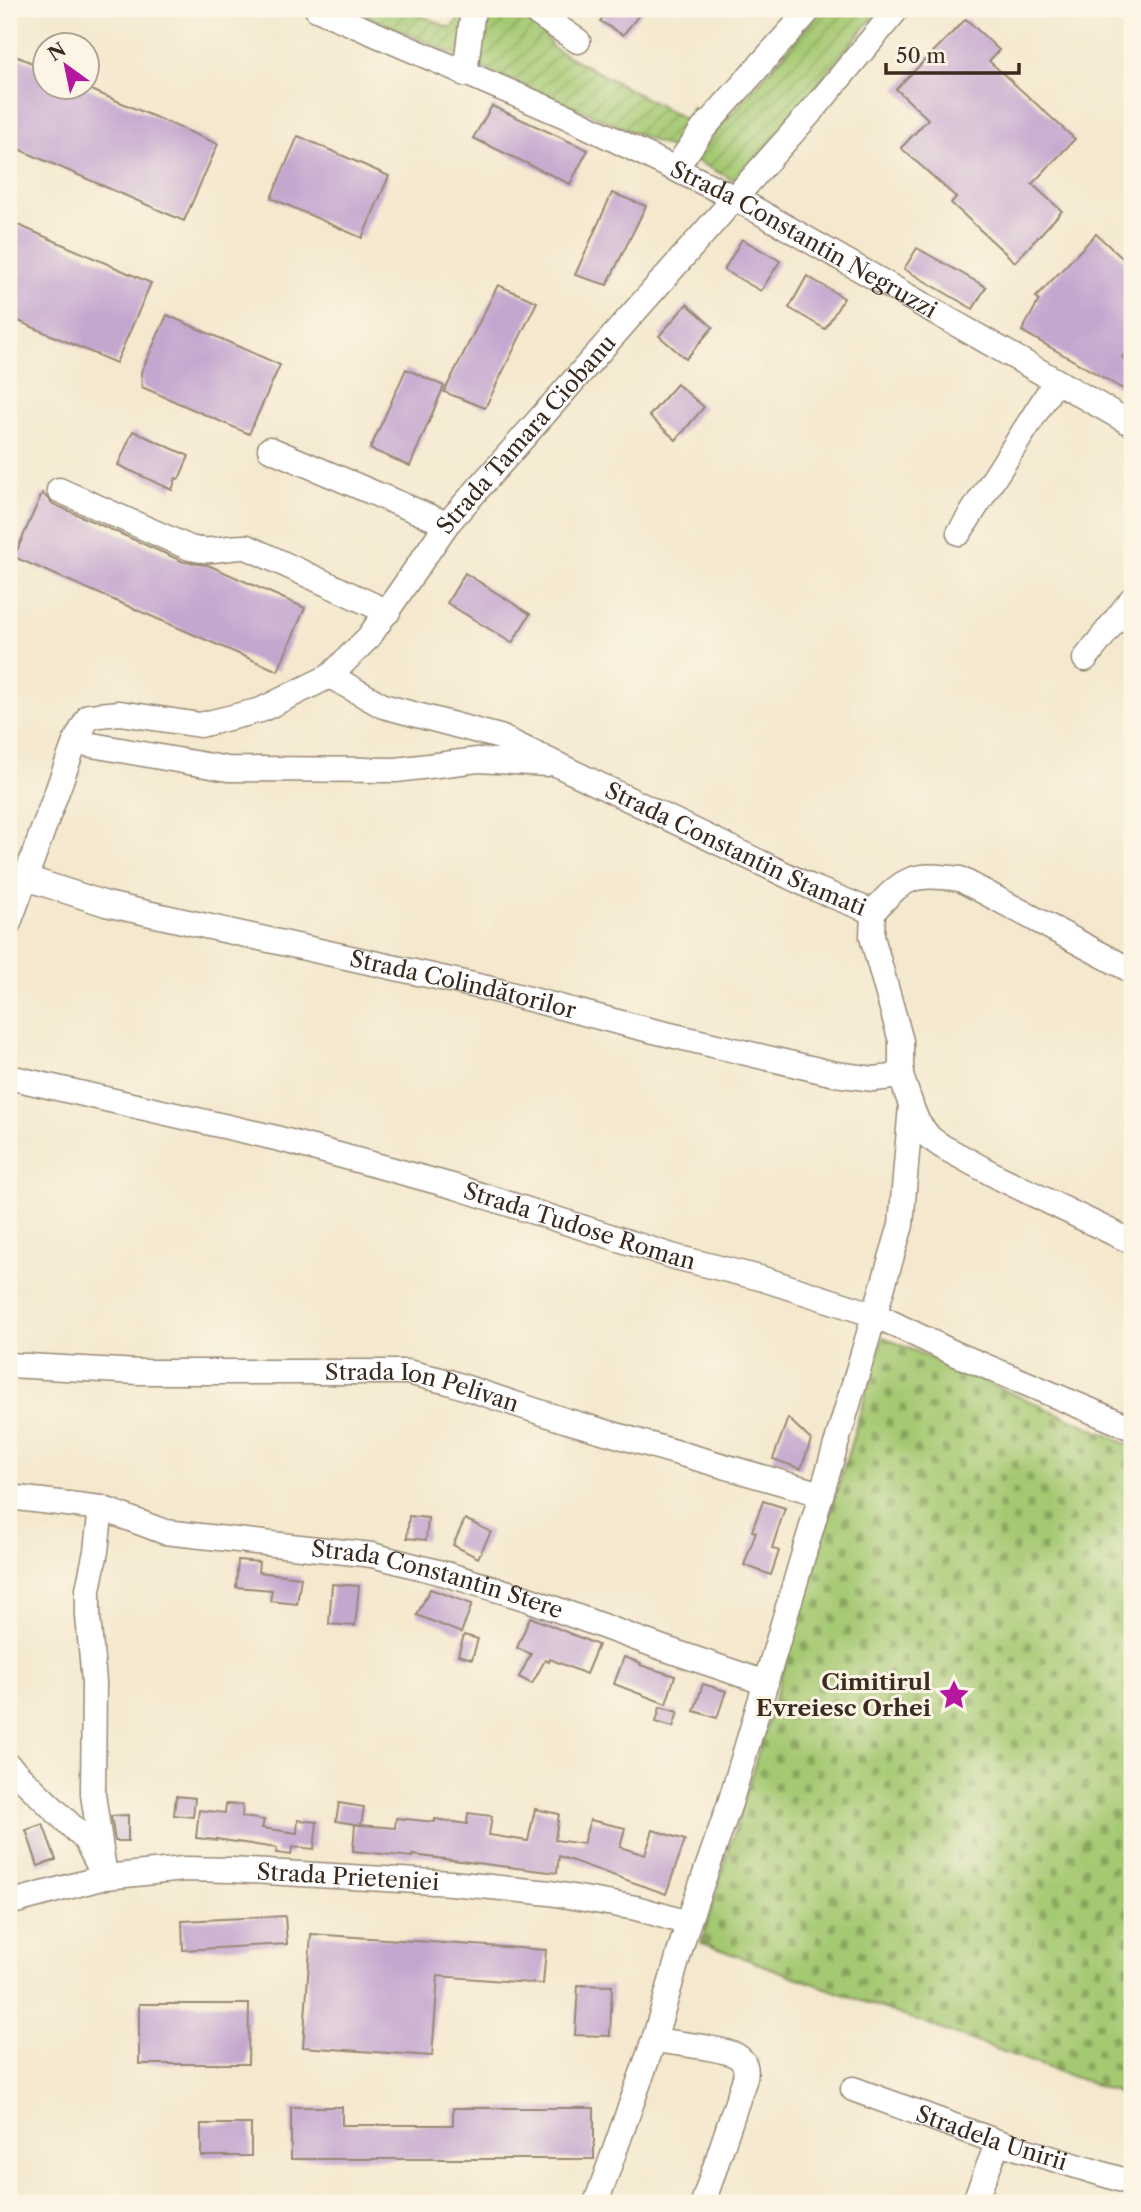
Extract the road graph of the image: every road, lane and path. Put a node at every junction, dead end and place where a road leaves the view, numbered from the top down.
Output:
1 (317, 9) edge
2 (473, 9) edge
3 (531, 9) edge
4 (810, 9) edge
5 (897, 9) edge
6 (578, 41) dead end
7 (465, 74) junction
8 (675, 169) junction
9 (735, 198) junction
10 (1056, 381) junction
11 (1128, 415) edge
12 (270, 449) dead end
13 (60, 490) dead end
14 (447, 524) junction
15 (959, 533) dead end
16 (1132, 599) edge
17 (388, 612) junction
18 (1085, 659) dead end
19 (330, 676) junction
20 (75, 742) junction
21 (559, 765) junction
22 (26, 878) junction
23 (873, 912) junction
24 (9, 923) edge
25 (1132, 971) edge
26 (901, 1076) junction
27 (9, 1077) edge
28 (911, 1105) junction
29 (1132, 1242) edge
30 (875, 1315) junction
31 (9, 1365) edge
32 (1132, 1428) edge
33 (821, 1494) junction
34 (9, 1497) edge
35 (102, 1508) junction
36 (766, 1683) junction
37 (9, 1766) edge
38 (105, 1877) junction
39 (9, 1903) edge
40 (688, 1923) junction
41 (654, 2040) junction
42 (853, 2088) dead end
43 (998, 2142) junction
44 (1132, 2183) edge
45 (596, 2203) edge
46 (703, 2203) edge
47 (974, 2203) edge

1 - 7 street, Strada Constantin Negruzzi
2 - 7 street
3 - 6 street
4 - 8 street
5 - 9 street, Strada Tamara Ciobanu
7 - 8 street, Strada Constantin Negruzzi
8 - 9 street, Strada Constantin Negruzzi
9 - 10 street, Strada Constantin Negruzzi
9 - 14 street, Strada Tamara Ciobanu
10 - 11 street, Strada Constantin Negruzzi
10 - 15 street
12 - 14 street
13 - 17 street
14 - 17 street, Strada Tamara Ciobanu
16 - 18 street
17 - 19 street, Strada Tamara Ciobanu
19 - 20 street, Strada Tamara Ciobanu
19 - 21 street, Strada Constantin Stamati
20 - 21 street, Strada Constantin Stamati
20 - 22 street
21 - 23 street, Strada Constantin Stamati
22 - 24 street
22 - 26 street, Strada Colindătorilor
23 - 25 street, Strada Constantin Stamati
23 - 26 street
26 - 28 street
27 - 30 street, Strada Tudose Roman
28 - 29 street
28 - 30 street
30 - 32 street, Strada Tudose Roman
30 - 33 street
31 - 33 street, Strada Ion Pelivan
33 - 36 street
34 - 35 street, Strada Constantin Stere
35 - 36 street, Strada Constantin Stere
35 - 38 street
36 - 40 street
37 - 38 street
38 - 39 street, Strada Prieteniei
38 - 40 street, Strada Prieteniei
40 - 41 street
41 - 45 street
41 - 46 street
42 - 43 street, Stradela Unirii
43 - 44 street, Stradela Unirii
43 - 47 street

